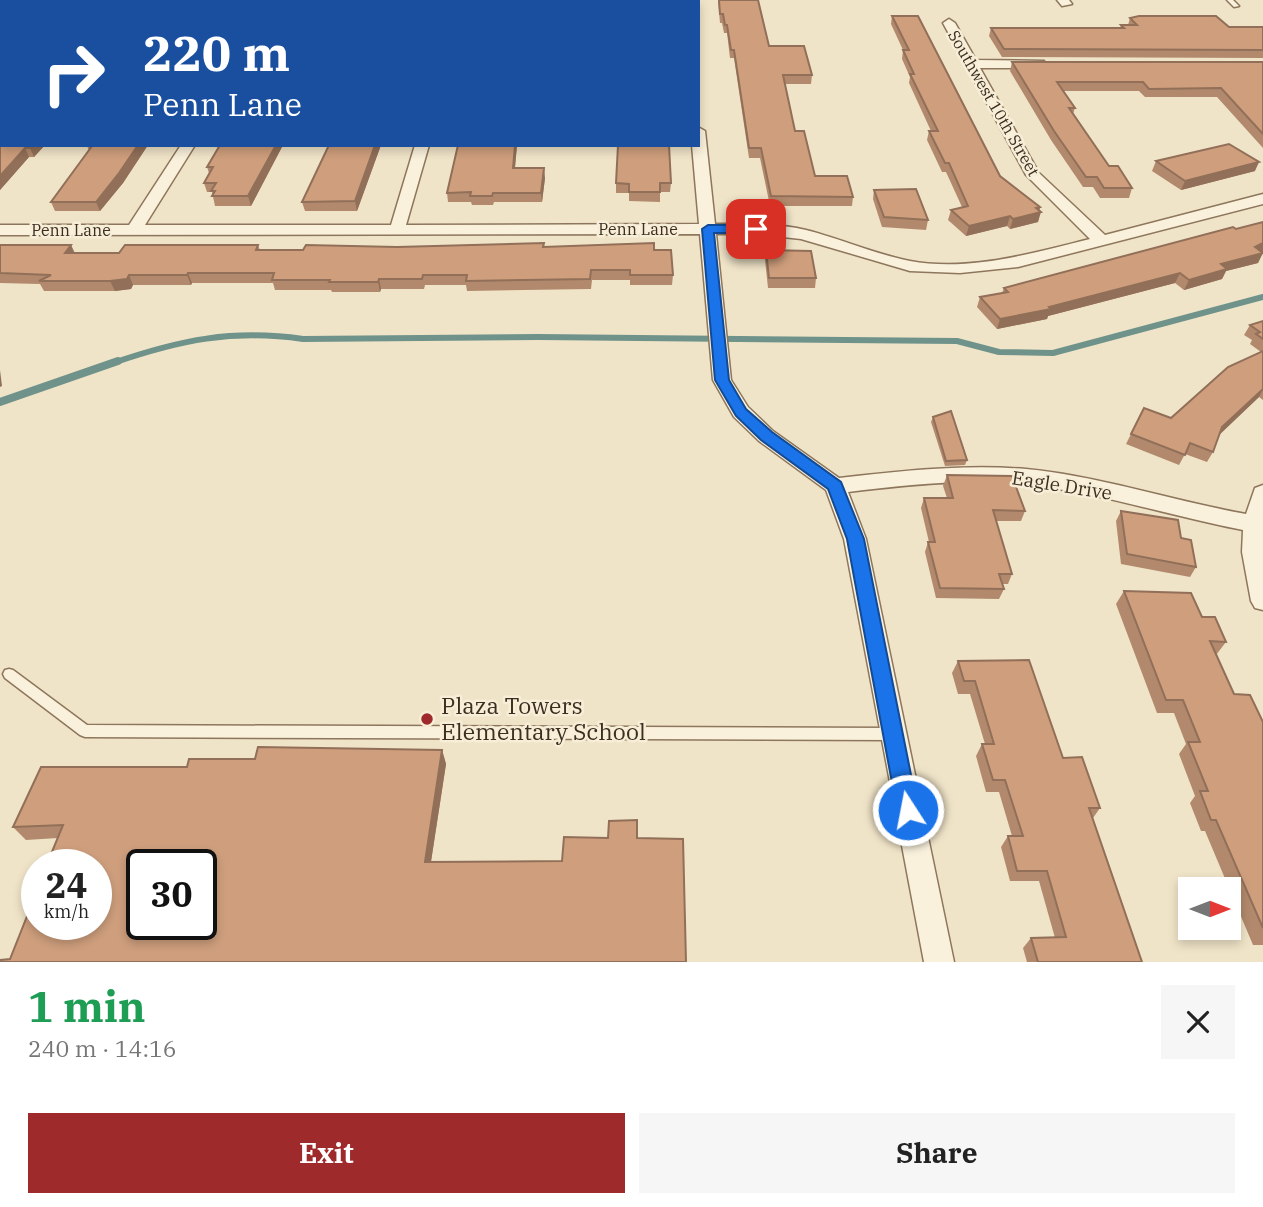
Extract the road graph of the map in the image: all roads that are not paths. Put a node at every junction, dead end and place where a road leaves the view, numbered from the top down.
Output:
1 (1230, 0) edge
2 (1236, 6) dead end
3 (949, 23) dead end
4 (972, 64) junction
5 (1055, 64) edge
6 (187, 147) edge
7 (421, 147) edge
8 (700, 147) edge
9 (1263, 199) edge
10 (708, 229) junction
11 (0, 230) edge
12 (134, 230) junction
13 (397, 230) junction
14 (1101, 239) junction
15 (835, 486) junction
16 (1263, 493) edge
17 (1254, 524) junction
18 (1263, 601) edge
19 (9, 674) dead end
20 (892, 734) junction
21 (939, 962) edge

1 - 2 lane
3 - 4 street, Southwest 10th Street
4 - 5 street
4 - 14 street, Southwest 10th Street
6 - 12 street
7 - 13 street
8 - 10 street
9 - 14 street, Penn Lane
10 - 13 street, Penn Lane
10 - 14 street, Penn Lane
10 - 15 street
11 - 12 street, Penn Lane
12 - 13 street, Penn Lane
15 - 17 street, Eagle Drive
15 - 20 street
16 - 17 street
17 - 18 street
19 - 20 lane
20 - 21 street

